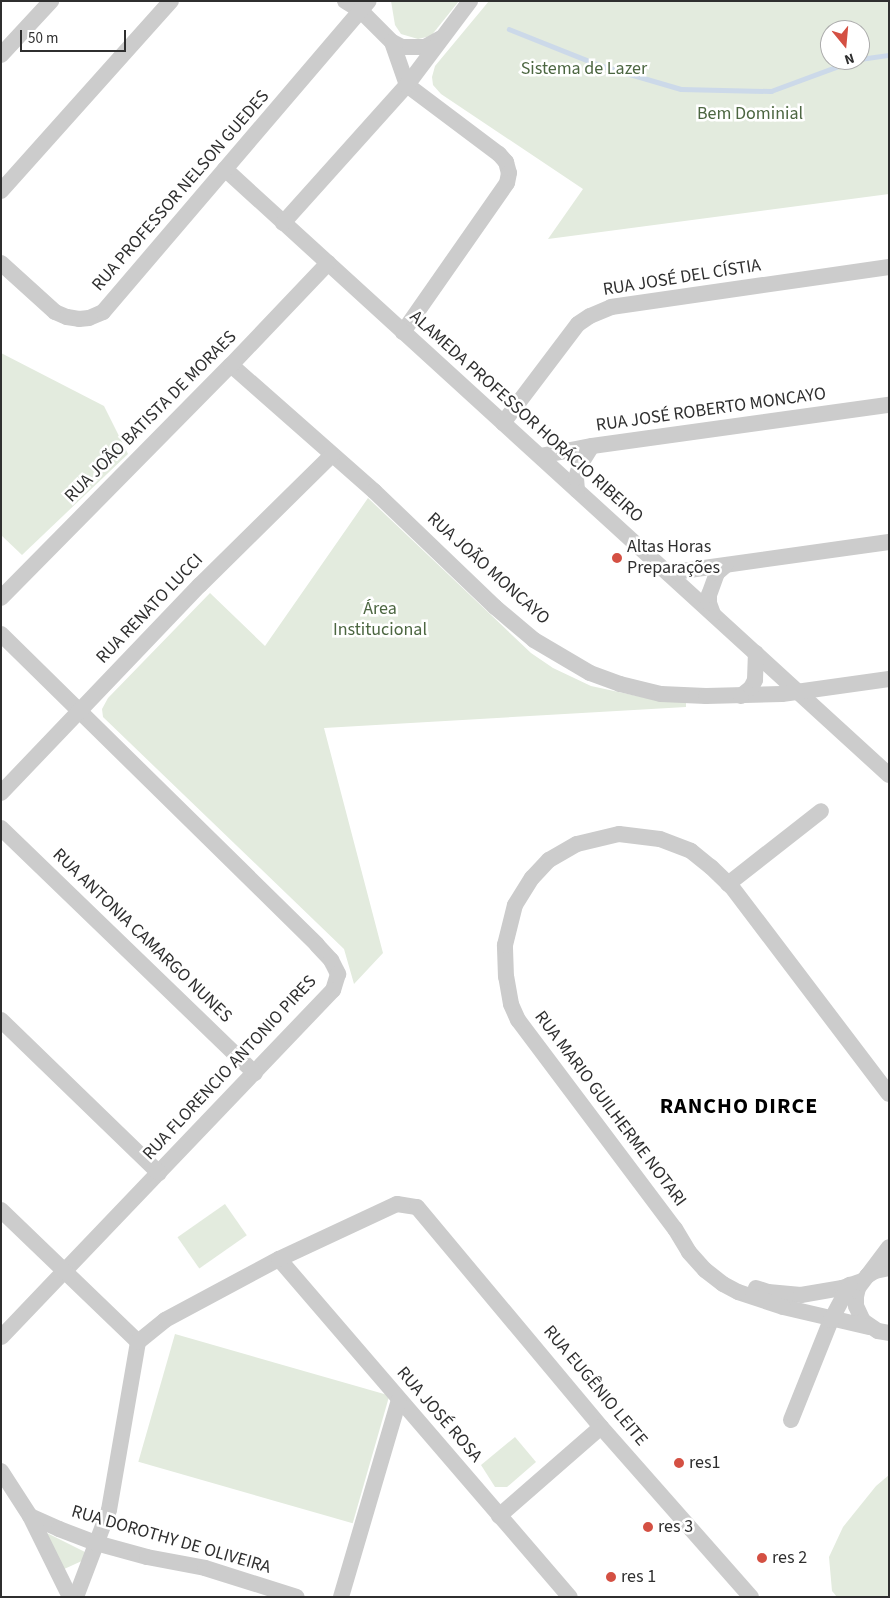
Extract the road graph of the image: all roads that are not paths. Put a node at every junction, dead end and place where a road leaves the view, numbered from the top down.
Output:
1 (51, 1) edge
2 (171, 1) edge
3 (345, 1) edge
4 (470, 1) edge
5 (365, 6) edge
6 (444, 36) junction
7 (392, 42) junction
8 (1, 55) edge
9 (407, 85) junction
10 (226, 169) junction
11 (1, 191) edge
12 (283, 223) junction
13 (1, 263) edge
14 (328, 264) junction
15 (889, 267) edge
16 (403, 332) junction
17 (231, 365) junction
18 (889, 405) edge
19 (503, 423) junction
20 (592, 446) junction
21 (332, 455) junction
22 (540, 456) junction
23 (577, 490) junction
24 (889, 542) edge
25 (725, 566) junction
26 (668, 573) junction
27 (1, 598) edge
28 (713, 614) junction
29 (1, 634) edge
30 (756, 653) junction
31 (889, 678) edge
32 (798, 691) junction
33 (741, 696) junction
34 (80, 711) junction
35 (889, 775) edge
36 (1, 793) edge
37 (821, 811) dead end
38 (1, 828) edge
39 (728, 884) junction
40 (1, 1020) edge
41 (255, 1073) junction
42 (889, 1094) edge
43 (160, 1173) junction
44 (1, 1210) edge
45 (675, 1229) junction
46 (889, 1247) edge
47 (279, 1259) junction
48 (889, 1268) edge
49 (65, 1273) junction
50 (860, 1281) junction
51 (831, 1320) junction
52 (881, 1332) edge
53 (1, 1337) edge
54 (138, 1342) junction
55 (399, 1400) junction
56 (791, 1420) dead end
57 (601, 1426) junction
58 (1, 1471) edge
59 (30, 1516) junction
60 (500, 1516) junction
61 (96, 1543) junction
62 (70, 1597) edge
63 (76, 1597) edge
64 (297, 1597) edge
65 (341, 1597) edge
66 (570, 1597) edge
67 (751, 1597) edge

1 - 8 street
2 - 11 street
3 - 5 street
4 - 6 street
5 - 7 street
5 - 10 street, RUA PROFESSOR NELSON GUEDES
6 - 7 street
6 - 9 street
7 - 9 street
9 - 12 street
9 - 16 street
10 - 12 street, ALAMEDA PROFESSOR HORÁCIO RIBEIRO
10 - 13 street, RUA PROFESSOR NELSON GUEDES
12 - 14 street, ALAMEDA PROFESSOR HORÁCIO RIBEIRO
14 - 16 street, ALAMEDA PROFESSOR HORÁCIO RIBEIRO
14 - 17 street, RUA JOÃO BATISTA DE MORAES
15 - 19 street, RUA JOSÉ DEL CÍSTIA
16 - 19 street, ALAMEDA PROFESSOR HORÁCIO RIBEIRO
17 - 21 street, RUA JOÃO MONCAYO
17 - 27 street, RUA JOÃO BATISTA DE MORAES
18 - 20 street, RUA JOSÉ ROBERTO MONCAYO
19 - 22 street, ALAMEDA PROFESSOR HORÁCIO RIBEIRO
20 - 22 street, RUA JOSÉ ROBERTO MONCAYO
20 - 23 street
21 - 33 street, RUA JOÃO MONCAYO
21 - 34 street, RUA RENATO LUCCI
22 - 23 street, ALAMEDA PROFESSOR HORÁCIO RIBEIRO
23 - 26 street, ALAMEDA PROFESSOR HORÁCIO RIBEIRO
24 - 25 street
25 - 26 street
25 - 28 street
26 - 28 street, ALAMEDA PROFESSOR HORÁCIO RIBEIRO
28 - 30 street, ALAMEDA PROFESSOR HORÁCIO RIBEIRO
29 - 34 street, RUA FLORENCIO ANTONIO PIRES
30 - 32 street, ALAMEDA PROFESSOR HORÁCIO RIBEIRO
30 - 33 street
31 - 32 street, RUA JOÃO MONCAYO
32 - 33 street, RUA JOÃO MONCAYO
32 - 35 street, ALAMEDA PROFESSOR HORÁCIO RIBEIRO
34 - 36 street, RUA RENATO LUCCI
34 - 41 street, RUA FLORENCIO ANTONIO PIRES
37 - 39 street
38 - 41 street, RUA ANTONIA CAMARGO NUNES
39 - 42 street, RUA MARIO GUILHERME NOTARI
39 - 45 street, RUA MARIO GUILHERME NOTARI
40 - 43 street
41 - 43 street, RUA FLORENCIO ANTONIO PIRES
43 - 49 street, RUA FLORENCIO ANTONIO PIRES
44 - 49 street
45 - 50 street, RUA MARIO GUILHERME NOTARI
45 - 51 street, RUA MARIO GUILHERME NOTARI
46 - 50 street, RUA MARIO GUILHERME NOTARI
47 - 54 street
47 - 55 street, RUA JOSÉ ROSA
47 - 57 street, RUA EUGÊNIO LEITE
48 - 50 street, RUA MARIO GUILHERME NOTARI
49 - 53 street, RUA FLORENCIO ANTONIO PIRES
49 - 54 street
50 - 51 street
50 - 52 street, RUA MARIO GUILHERME NOTARI
51 - 52 street, RUA MARIO GUILHERME NOTARI
51 - 56 street
54 - 61 street
55 - 60 street, RUA JOSÉ ROSA
55 - 65 street
57 - 60 street
57 - 67 street, RUA EUGÊNIO LEITE
58 - 59 street
59 - 61 street, RUA DOROTHY DE OLIVEIRA
59 - 62 street
60 - 66 street, RUA JOSÉ ROSA
61 - 63 street
61 - 64 street, RUA DOROTHY DE OLIVEIRA

